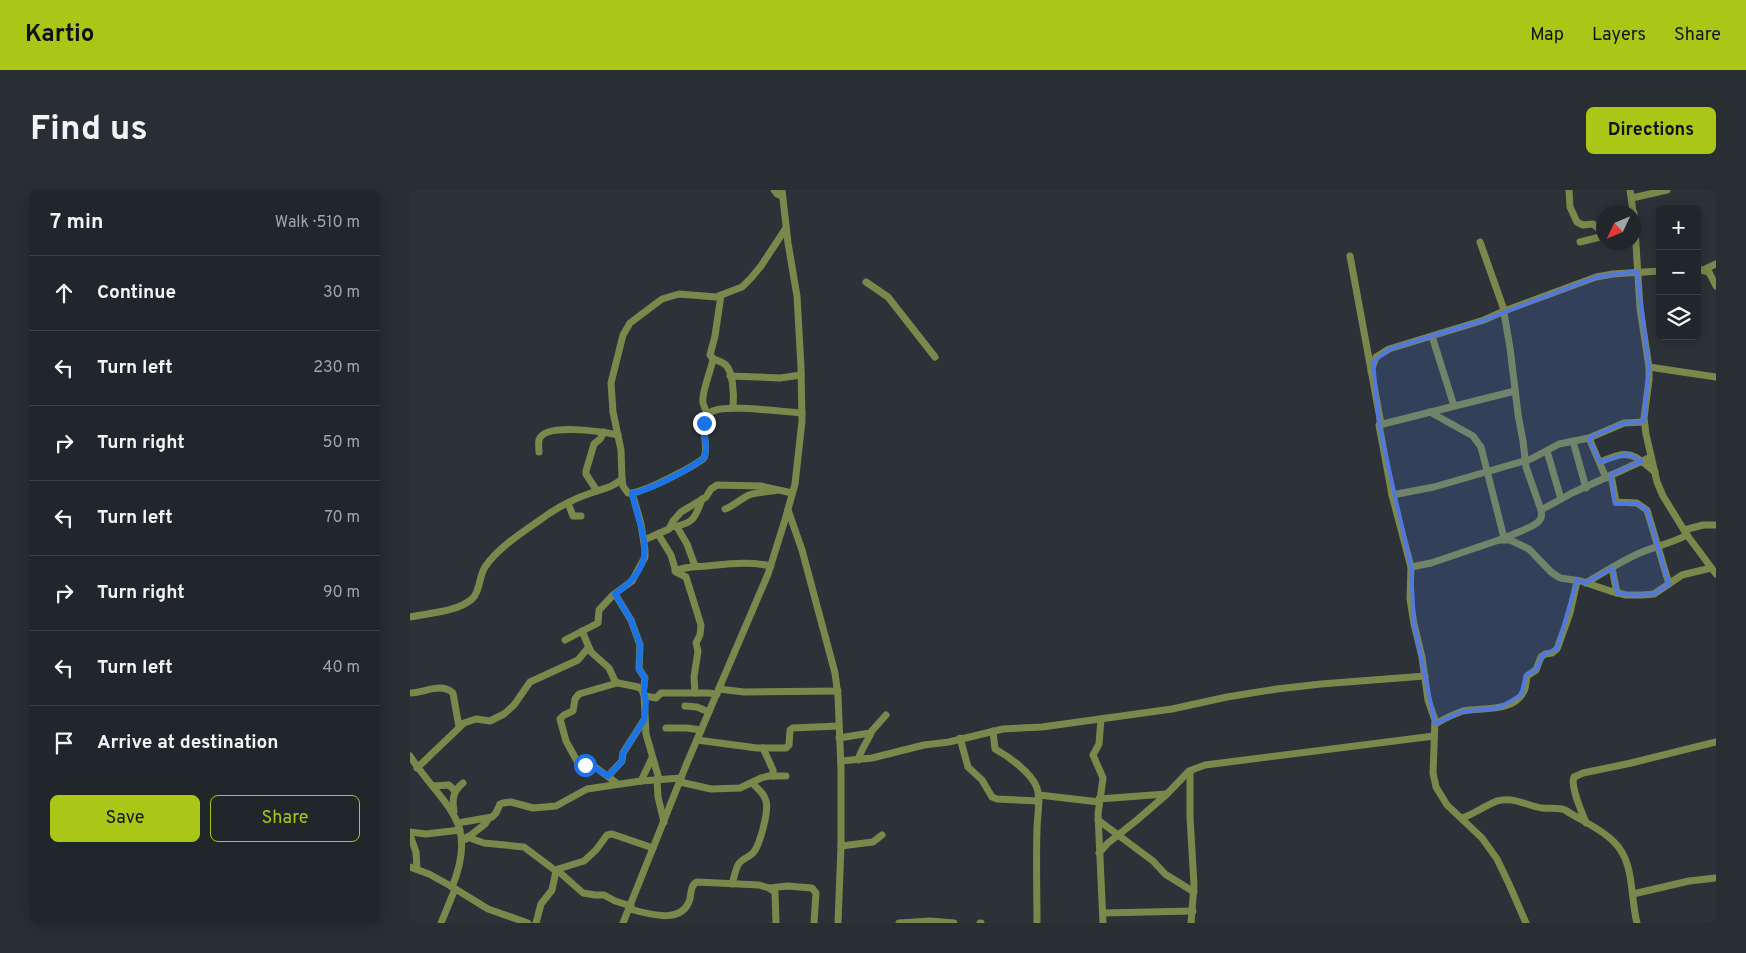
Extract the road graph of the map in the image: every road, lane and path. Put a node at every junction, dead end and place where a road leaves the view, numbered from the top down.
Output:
1 (774, 190) edge
2 (1570, 190) edge
3 (1667, 190) edge
4 (782, 193) edge
5 (1631, 194) edge
6 (1596, 227) edge
7 (786, 228) junction
8 (1596, 237) edge
9 (1480, 242) dead end
10 (1580, 242) dead end
11 (1636, 250) edge
12 (1350, 256) dead end
13 (1716, 264) edge
14 (1701, 269) edge
15 (1701, 269) edge
16 (1637, 271) junction
17 (1656, 271) edge
18 (866, 282) dead end
19 (1716, 286) edge
20 (721, 295) junction
21 (1504, 311) junction
22 (1432, 336) junction
23 (935, 357) dead end
24 (713, 359) junction
25 (1649, 367) junction
26 (1371, 371) junction
27 (801, 375) junction
28 (730, 376) junction
29 (1716, 377) edge
30 (1515, 391) junction
31 (1454, 406) junction
32 (733, 408) junction
33 (1430, 412) junction
34 (802, 413) junction
35 (708, 414) junction
36 (1644, 422) junction
37 (1380, 424) junction
38 (604, 432) junction
39 (618, 435) junction
40 (1589, 438) junction
41 (1573, 441) junction
42 (1547, 450) junction
43 (539, 452) dead end
44 (1651, 457) junction
45 (1525, 460) junction
46 (1642, 461) junction
47 (1600, 462) junction
48 (1487, 471) junction
49 (1655, 472) junction
50 (1609, 476) junction
51 (622, 479) junction
52 (1583, 479) junction
53 (1596, 482) junction
54 (1586, 488) junction
55 (780, 490) junction
56 (597, 491) junction
57 (632, 493) junction
58 (792, 493) junction
59 (1392, 495) junction
60 (702, 499) junction
61 (1561, 499) junction
62 (568, 503) junction
63 (725, 509) dead end
64 (788, 510) junction
65 (1542, 510) junction
66 (581, 516) dead end
67 (1716, 525) edge
68 (674, 527) junction
69 (642, 529) junction
70 (660, 533) junction
71 (1685, 533) junction
72 (1502, 539) junction
73 (644, 540) junction
74 (1659, 547) junction
75 (1704, 558) junction
76 (695, 566) junction
77 (771, 566) junction
78 (1412, 567) junction
79 (1612, 568) junction
80 (675, 571) junction
81 (1697, 571) junction
82 (1714, 571) edge
83 (1577, 580) junction
84 (1586, 583) junction
85 (1669, 584) junction
86 (1617, 593) junction
87 (615, 594) junction
88 (410, 617) edge
89 (582, 631) junction
90 (565, 640) dead end
91 (588, 648) junction
92 (1425, 676) junction
93 (617, 683) junction
94 (838, 691) junction
95 (718, 692) junction
96 (410, 693) edge
97 (695, 693) junction
98 (644, 694) junction
99 (685, 706) dead end
100 (709, 712) junction
101 (886, 716) dead end
102 (1101, 719) junction
103 (644, 720) junction
104 (1435, 724) junction
105 (838, 726) junction
106 (459, 727) junction
107 (666, 728) dead end
108 (702, 730) junction
109 (872, 731) junction
110 (993, 731) junction
111 (1434, 736) junction
112 (839, 738) junction
113 (960, 738) junction
114 (697, 740) junction
115 (1716, 742) edge
116 (763, 748) junction
117 (410, 756) edge
118 (652, 758) junction
119 (858, 760) junction
120 (840, 761) junction
121 (417, 768) junction
122 (1190, 770) junction
123 (608, 776) junction
124 (773, 776) junction
125 (786, 776) dead end
126 (641, 780) junction
127 (658, 780) junction
128 (681, 780) junction
129 (463, 783) dead end
130 (752, 783) junction
131 (618, 784) junction
132 (433, 786) junction
133 (455, 791) junction
134 (1167, 794) junction
135 (1039, 798) junction
136 (1099, 801) junction
137 (454, 816) junction
138 (489, 818) junction
139 (1462, 818) junction
140 (1098, 820) junction
141 (664, 822) junction
142 (1586, 823) junction
143 (459, 826) junction
144 (410, 834) edge
145 (1119, 834) junction
146 (882, 835) dead end
147 (465, 840) junction
148 (841, 846) junction
149 (653, 848) junction
150 (1099, 853) junction
151 (414, 868) edge
152 (557, 870) junction
153 (1716, 878) edge
154 (732, 884) junction
155 (454, 888) junction
156 (770, 888) junction
157 (1194, 892) junction
158 (1633, 894) junction
159 (630, 907) junction
160 (1193, 911) junction
161 (1102, 913) junction
162 (666, 922) edge
163 (930, 922) edge
164 (441, 923) edge
165 (528, 923) edge
166 (536, 923) edge
167 (623, 923) edge
168 (776, 923) edge
169 (814, 923) edge
170 (838, 923) edge
171 (899, 923) edge
172 (954, 923) edge
173 (1037, 923) edge
174 (1103, 923) edge
175 (1191, 923) edge
176 (1526, 923) edge
177 (1637, 923) edge

1 - 4 street
2 - 6 street
3 - 5 street
4 - 7 street
7 - 20 street
7 - 27 street
8 - 10 street
9 - 21 street
11 - 16 street
12 - 26 street
13 - 14 street
15 - 19 street
16 - 17 street
16 - 21 street
16 - 25 street
18 - 23 street
20 - 24 street
20 - 39 street
21 - 22 street
21 - 30 street
22 - 26 street
22 - 31 street
24 - 28 street
24 - 35 street
25 - 29 street
25 - 36 street
26 - 37 street
27 - 28 street
27 - 34 street
28 - 32 street
30 - 31 street
30 - 45 street
31 - 33 street
32 - 34 street
32 - 35 street
33 - 37 street
33 - 48 street
34 - 58 street
35 - 57 street
36 - 40 street
36 - 44 street
37 - 59 street
38 - 39 street
38 - 43 street
38 - 56 street
39 - 51 street
40 - 41 street
40 - 47 street
41 - 42 street
41 - 52 street
42 - 45 street
42 - 61 street
44 - 46 street
44 - 49 street
45 - 48 street
45 - 65 street
46 - 47 street
46 - 49 street
46 - 50 street
47 - 50 street
48 - 59 street
48 - 72 street
49 - 71 street
50 - 53 street
50 - 74 street
51 - 56 street
51 - 57 street
52 - 53 street
52 - 54 street
53 - 54 street
54 - 61 street
55 - 58 street
55 - 60 street
55 - 63 street
56 - 62 street
57 - 69 street
58 - 64 street
59 - 78 street
60 - 68 street
60 - 68 street
61 - 65 street
62 - 66 street
62 - 88 street
64 - 77 street
64 - 94 street
65 - 72 street
67 - 71 street
68 - 70 street
68 - 76 street
69 - 70 street
69 - 73 street
70 - 73 street
70 - 80 street
71 - 74 street
71 - 75 street
72 - 78 street
72 - 83 street
73 - 87 street
74 - 79 street
74 - 85 street
75 - 81 street
75 - 82 street
76 - 77 street
76 - 80 street
77 - 95 street
78 - 92 street
79 - 84 street
79 - 86 street
80 - 97 street
81 - 82 street
81 - 85 street
83 - 84 street
83 - 104 street
84 - 86 street
85 - 86 street
87 - 89 street
87 - 98 street
89 - 90 street
89 - 91 street
91 - 93 street
91 - 106 street
92 - 102 street
92 - 104 street
93 - 98 street
93 - 123 street
94 - 95 street
94 - 105 street
95 - 97 street
95 - 100 street
96 - 106 street
97 - 98 street
98 - 103 street
99 - 100 street
100 - 108 street
101 - 109 street
102 - 110 street
102 - 136 street
103 - 118 street
103 - 123 street
104 - 111 street
105 - 112 street
105 - 116 street
106 - 121 street
107 - 108 street
108 - 114 street
109 - 112 street
109 - 119 street
110 - 113 street
110 - 135 street
111 - 122 street
111 - 139 street
112 - 120 street
113 - 119 street
113 - 135 street
114 - 116 street
114 - 128 street
115 - 142 street
116 - 124 street
117 - 121 street
118 - 126 street
118 - 127 street
119 - 120 street
120 - 148 street
121 - 132 street
122 - 134 street
122 - 157 street
123 - 131 street
124 - 125 street
124 - 130 street
126 - 127 street
126 - 131 street
127 - 128 street
127 - 141 street
128 - 130 street
128 - 141 street
129 - 133 street
130 - 154 street
131 - 138 street
132 - 133 street
132 - 137 street
133 - 137 street
134 - 136 street
134 - 145 street
135 - 136 street
135 - 173 street
136 - 140 street
137 - 143 street
138 - 143 street
138 - 147 street
139 - 142 street
139 - 176 street
140 - 145 street
140 - 150 street
141 - 149 street
142 - 158 street
143 - 144 street
143 - 147 street
144 - 151 street
145 - 150 street
145 - 157 street
146 - 148 street
147 - 152 street
147 - 155 street
148 - 170 street
149 - 152 street
149 - 159 street
150 - 161 street
151 - 155 street
152 - 159 street
152 - 166 street
153 - 158 street
154 - 156 street
154 - 162 street
155 - 164 street
155 - 165 street
156 - 168 street
156 - 169 street
157 - 160 street
158 - 177 street
159 - 162 street
159 - 167 street
160 - 161 street
160 - 175 street
161 - 174 street
163 - 171 street
163 - 172 street

